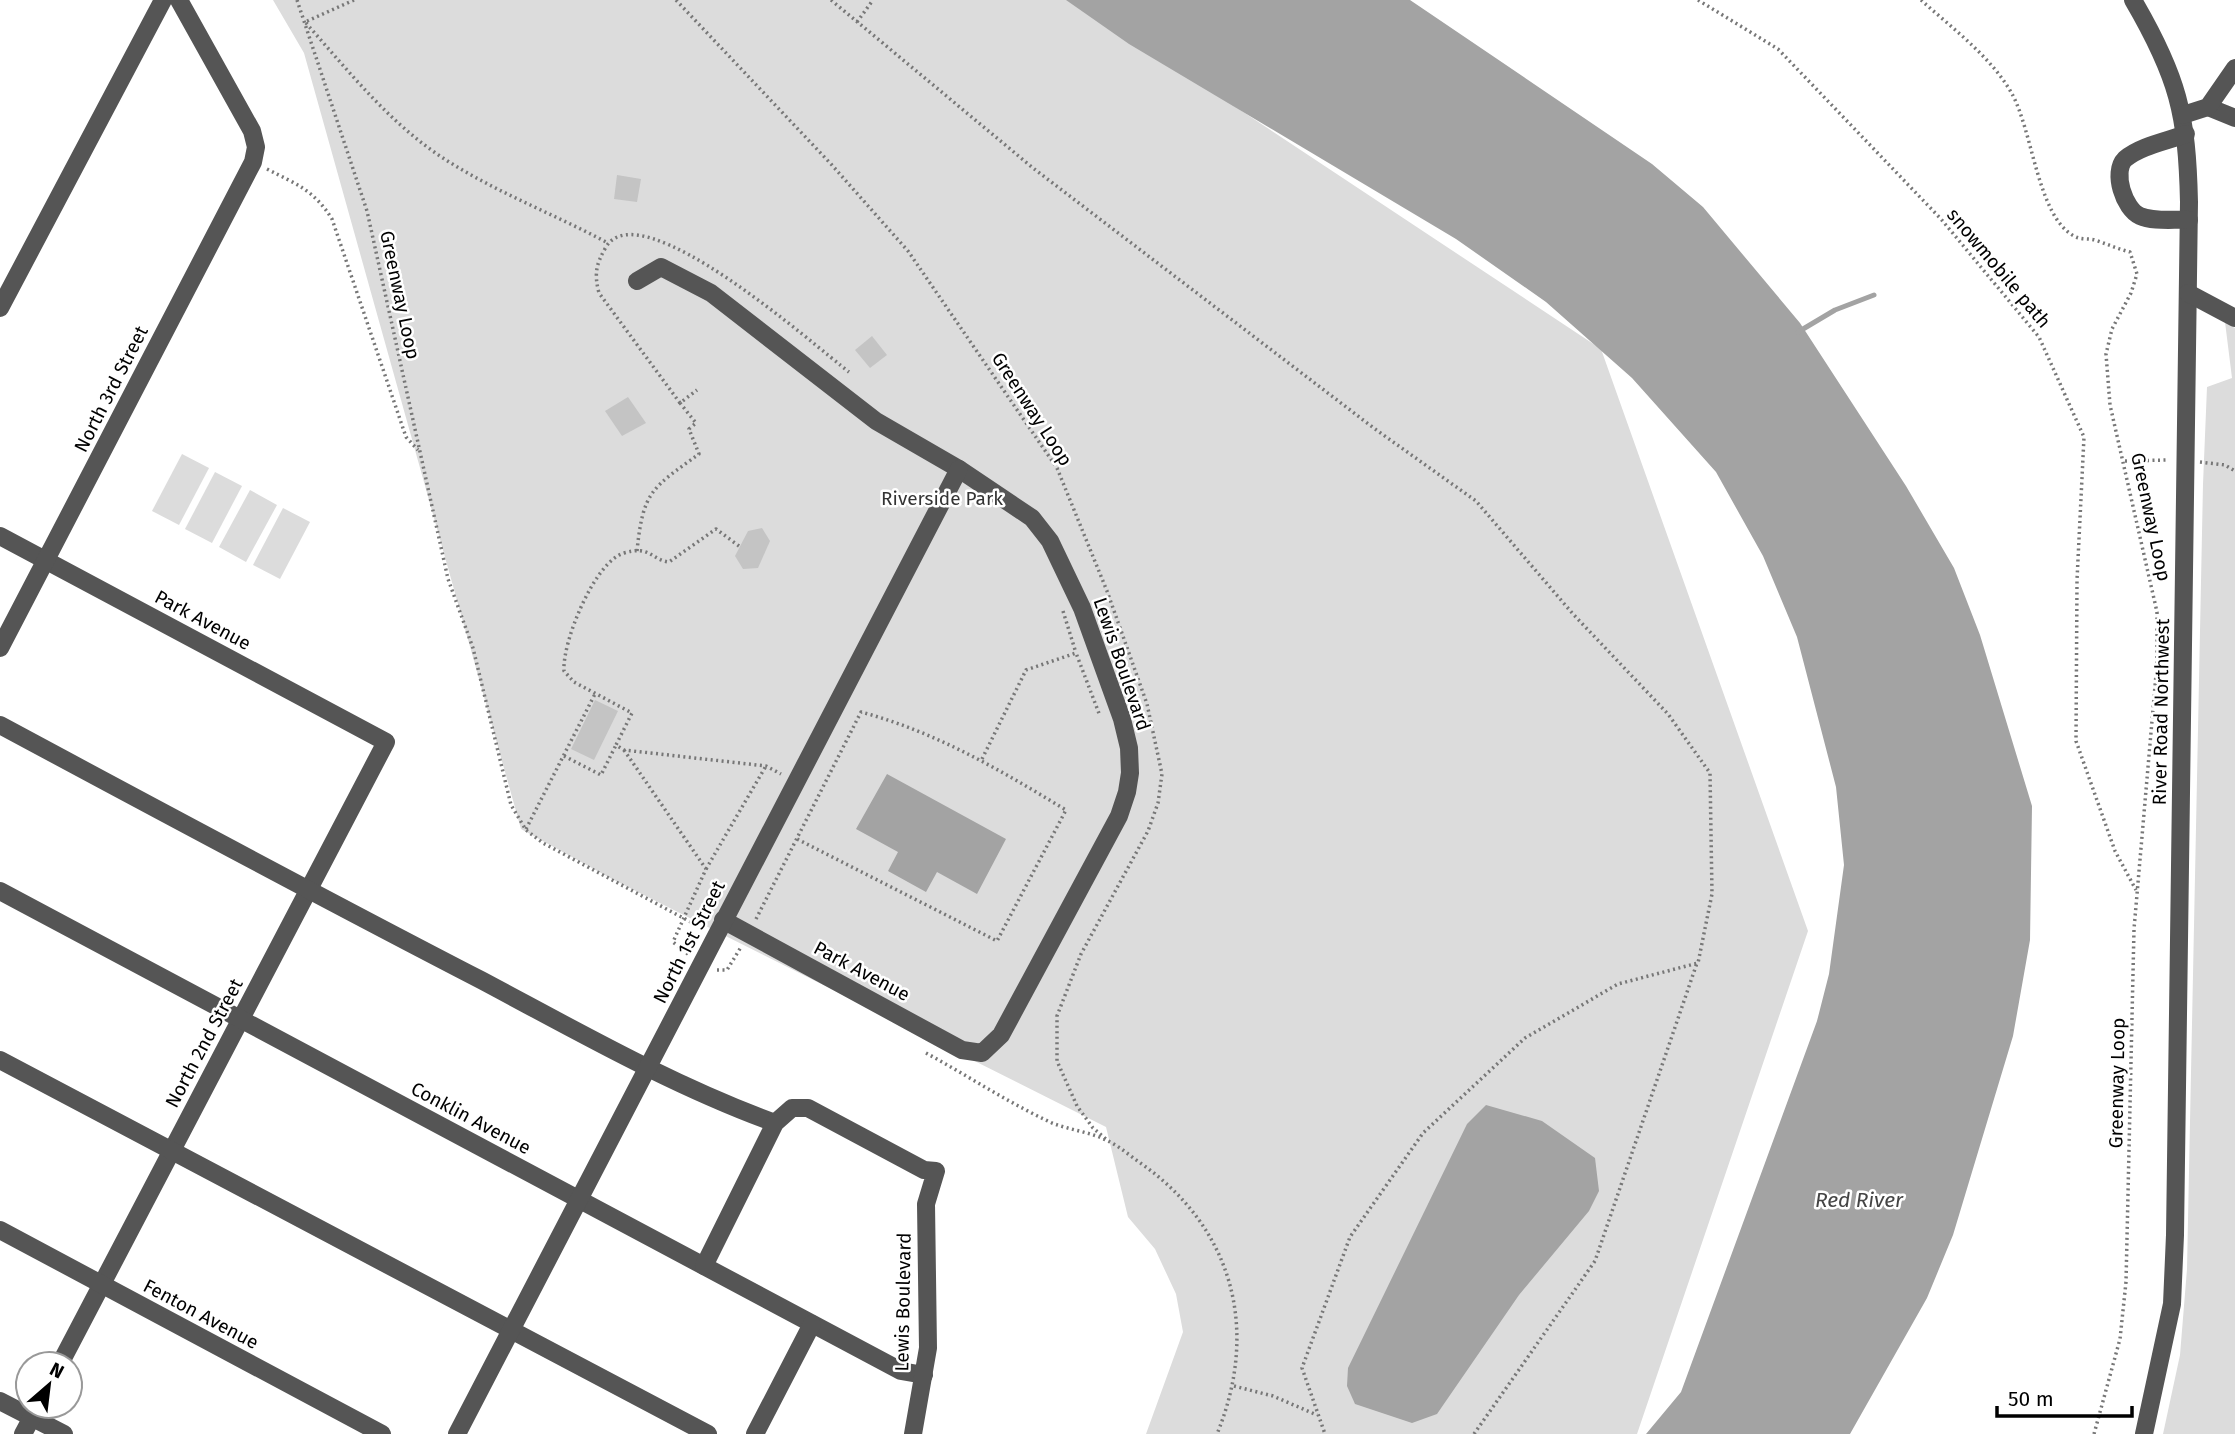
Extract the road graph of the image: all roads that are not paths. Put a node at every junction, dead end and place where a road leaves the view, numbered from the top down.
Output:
1 (163, 0) edge
2 (179, 0) edge
3 (2133, 0) edge
4 (2235, 68) edge
5 (2208, 107) junction
6 (2183, 115) junction
7 (2235, 118) edge
8 (2186, 134) junction
9 (2189, 220) junction
10 (637, 281) dead end
11 (2188, 293) junction
12 (0, 309) edge
13 (2235, 318) edge
14 (959, 469) junction
15 (0, 536) edge
16 (46, 560) junction
17 (0, 648) edge
18 (0, 725) edge
19 (386, 742) joint
20 (308, 890) junction
21 (0, 891) edge
22 (723, 920) junction
23 (240, 1019) junction
24 (982, 1053) joint
25 (0, 1060) edge
26 (648, 1068) junction
27 (775, 1123) junction
28 (171, 1152) junction
29 (579, 1200) junction
30 (0, 1230) edge
31 (704, 1266) junction
32 (102, 1284) junction
33 (812, 1324) junction
34 (512, 1328) junction
35 (67, 1350) edge
36 (924, 1376) junction
37 (46, 1420) edge
38 (64, 1434) edge
39 (382, 1434) edge
40 (457, 1434) edge
41 (708, 1434) edge
42 (755, 1434) edge
43 (913, 1434) edge
44 (2144, 1434) edge

1 - 12 street
2 - 16 street, North 3rd Street
3 - 6 street, River Road Northwest
4 - 5 street
5 - 6 street
5 - 7 street
6 - 8 street, River Road Northwest
8 - 9 street, River Road Northwest
8 - 9 street
9 - 11 street, River Road Northwest
10 - 14 street, Lewis Boulevard
11 - 13 street
11 - 44 street, River Road Northwest
14 - 22 street, North 1st Street
14 - 24 street, Lewis Boulevard
15 - 16 street, Park Avenue
16 - 17 street, North 3rd Street
16 - 19 street, Park Avenue
18 - 20 street
19 - 20 street, North 2nd Street
20 - 23 street, North 2nd Street
20 - 26 street
21 - 23 street, Conklin Avenue
22 - 24 street, Park Avenue
22 - 26 street, North 1st Street
23 - 28 street, North 2nd Street
23 - 29 street, Conklin Avenue
25 - 28 street
26 - 27 street
26 - 29 street, North 1st Street
27 - 31 street
27 - 36 street, Lewis Boulevard
28 - 32 street, North 2nd Street
28 - 34 street
29 - 31 street, Conklin Avenue
29 - 34 street, North 1st Street
30 - 32 street, Fenton Avenue
31 - 33 street, Conklin Avenue
32 - 35 street, North 2nd Street
32 - 39 street, Fenton Avenue
33 - 36 street, Conklin Avenue
33 - 42 street
34 - 40 street, North 1st Street
34 - 41 street
36 - 43 street, Lewis Boulevard
37 - 38 street

